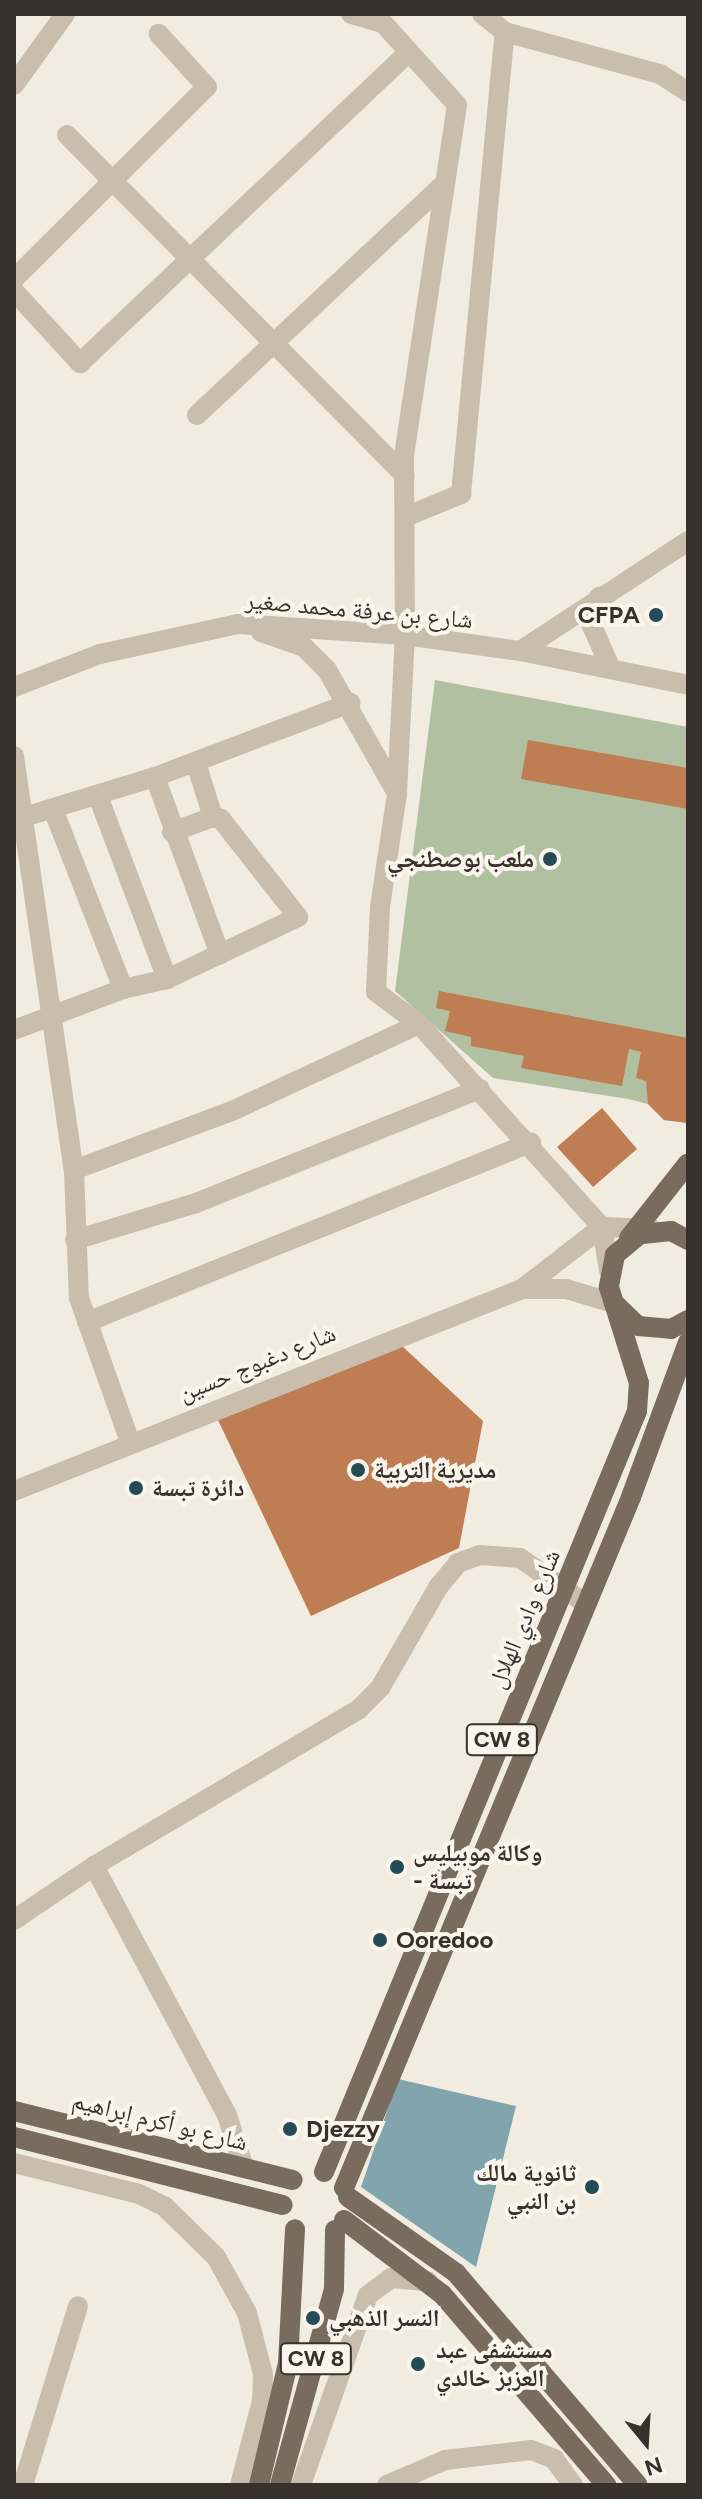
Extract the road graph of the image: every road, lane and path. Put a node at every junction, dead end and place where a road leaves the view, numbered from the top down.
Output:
1 (65, 14) edge
2 (351, 14) edge
3 (482, 14) edge
4 (505, 32) junction
5 (159, 34) dead end
6 (409, 52) junction
7 (14, 85) edge
8 (688, 92) edge
9 (67, 135) dead end
10 (114, 183) junction
11 (445, 183) junction
12 (190, 259) junction
13 (14, 279) edge
14 (14, 291) edge
15 (272, 342) junction
16 (197, 415) dead end
17 (405, 475) junction
18 (405, 517) junction
19 (688, 541) edge
20 (599, 597) junction
21 (238, 624) junction
22 (405, 635) junction
23 (520, 651) junction
24 (611, 669) junction
25 (688, 685) edge
26 (14, 687) edge
27 (688, 694) edge
28 (350, 703) junction
29 (14, 756) edge
30 (196, 763) junction
31 (155, 777) junction
32 (397, 794) junction
33 (98, 796) junction
34 (53, 809) junction
35 (213, 817) junction
36 (20, 819) edge
37 (172, 832) junction
38 (220, 955) junction
39 (167, 979) junction
40 (123, 989) junction
41 (50, 1018) junction
42 (419, 1024) junction
43 (14, 1030) edge
44 (480, 1089) junction
45 (531, 1143) junction
46 (688, 1163) edge
47 (74, 1170) junction
48 (602, 1227) junction
49 (640, 1233) junction
50 (75, 1240) junction
51 (688, 1240) edge
52 (609, 1270) junction
53 (522, 1289) junction
54 (614, 1303) junction
55 (688, 1320) edge
56 (87, 1322) junction
57 (688, 1342) edge
58 (130, 1442) junction
59 (14, 1491) edge
60 (565, 1588) junction
61 (586, 1604) junction
62 (94, 1866) junction
63 (14, 1920) edge
64 (14, 2111) edge
65 (14, 2137) edge
66 (14, 2163) edge
67 (244, 2168) junction
68 (324, 2172) junction
69 (293, 2180) junction
70 (346, 2193) junction
71 (283, 2205) junction
72 (340, 2225) junction
73 (295, 2229) junction
74 (428, 2281) junction
75 (78, 2306) dead end
76 (262, 2401) junction
77 (271, 2441) junction
78 (247, 2483) edge
79 (23, 2485) edge
80 (280, 2485) edge
81 (301, 2485) edge
82 (387, 2485) edge
83 (573, 2485) edge
84 (606, 2485) edge
85 (638, 2485) edge

1 - 7 street
2 - 6 street
3 - 4 street
4 - 8 street
4 - 18 street
5 - 10 street
6 - 11 street
6 - 12 street
9 - 10 street
10 - 12 street
10 - 13 street
11 - 15 street
11 - 17 street
12 - 14 street
12 - 15 street
15 - 16 street
15 - 17 street
17 - 18 street
18 - 22 street
19 - 20 street
20 - 23 street
20 - 24 street
21 - 22 street, شارع بن عرفة محمد صغير
21 - 26 street, شارع بن عرفة محمد صغير
21 - 28 street
22 - 23 street, شارع بن عرفة محمد صغير
22 - 32 street
23 - 24 street, شارع بن عرفة محمد صغير
24 - 25 street, شارع بن عرفة محمد صغير
24 - 27 street, شارع بن عرفة محمد صغير
28 - 30 street
28 - 32 street
29 - 36 street
30 - 31 street
30 - 35 street
31 - 33 street
31 - 37 street
32 - 42 street
33 - 34 street
33 - 39 street
34 - 36 street
34 - 40 street
35 - 37 street
35 - 38 street
36 - 41 street
37 - 38 street
38 - 39 street
39 - 40 street
40 - 41 street
41 - 43 street
41 - 47 street
42 - 44 street
42 - 47 street
44 - 45 street
44 - 50 street
45 - 48 street
45 - 56 street
46 - 49 main road
47 - 50 street
48 - 49 street
48 - 52 street
48 - 53 street
49 - 51 main road
49 - 52 main road
50 - 56 street
52 - 54 main road, شارع وادي الهلال
53 - 54 street
53 - 58 street, شارع دغبوج حسين
54 - 55 main road
54 - 60 main road, شارع وادي الهلال / CW 8
56 - 58 street
57 - 61 main road, CW 8
58 - 59 street, شارع دغبوج حسين
60 - 61 street
60 - 62 street
60 - 68 main road, شارع وادي الهلال / CW 8
61 - 70 main road, CW 8
62 - 63 street
62 - 67 street
64 - 67 main road, شارع بو أكرم إبراهيم
65 - 71 main road
66 - 76 street
67 - 69 main road, شارع بو أكرم إبراهيم
68 - 69 main road
68 - 70 main road
69 - 71 main road
70 - 72 main road
70 - 85 main road
71 - 73 main road
72 - 73 main road
72 - 74 main road
72 - 80 main road, CW 8
73 - 77 main road, CW 8
74 - 81 street
74 - 84 main road
75 - 79 street
76 - 77 street
76 - 78 street
77 - 78 main road, CW 8
82 - 83 street

